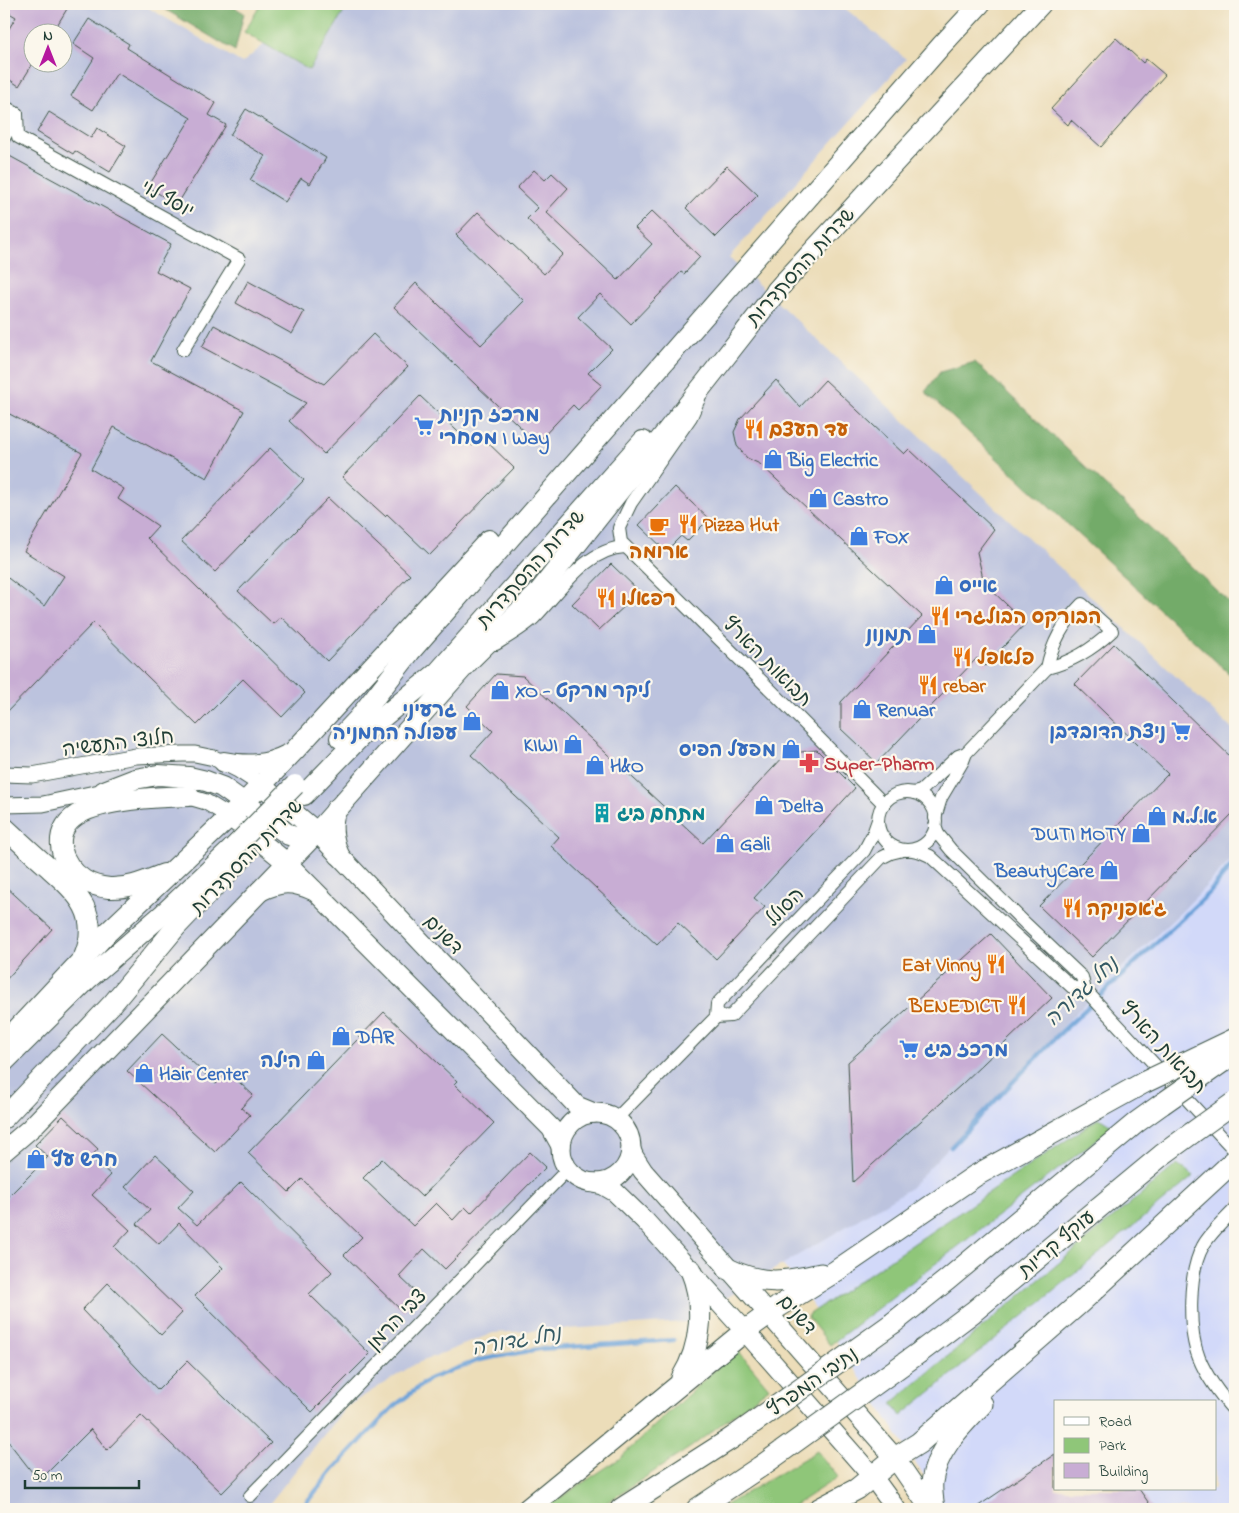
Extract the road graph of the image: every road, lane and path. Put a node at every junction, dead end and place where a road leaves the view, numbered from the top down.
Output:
1 (980, 4) edge
2 (1042, 4) edge
3 (4, 106) edge
4 (17, 114) junction
5 (4, 138) edge
6 (784, 282) junction
7 (183, 350) dead end
8 (705, 383) junction
9 (626, 404) junction
10 (625, 547) junction
11 (470, 660) junction
12 (1047, 668) junction
13 (295, 750) junction
14 (966, 753) junction
15 (224, 762) junction
16 (4, 774) edge
17 (261, 785) junction
18 (104, 792) junction
19 (914, 794) junction
20 (189, 796) junction
21 (244, 803) junction
22 (884, 804) junction
23 (4, 805) edge
24 (336, 809) junction
25 (229, 816) junction
26 (878, 820) junction
27 (935, 822) junction
28 (4, 828) edge
29 (317, 832) junction
30 (907, 850) junction
31 (339, 855) junction
32 (286, 862) junction
33 (175, 869) junction
34 (313, 890) junction
35 (258, 891) junction
36 (83, 958) junction
37 (1088, 993) junction
38 (716, 1017) junction
39 (1235, 1039) edge
40 (4, 1043) edge
41 (1235, 1053) edge
42 (4, 1062) edge
43 (1235, 1102) edge
44 (594, 1113) junction
45 (4, 1118) edge
46 (616, 1119) junction
47 (561, 1146) junction
48 (631, 1150) junction
49 (4, 1151) edge
50 (1235, 1151) edge
51 (1230, 1165) edge
52 (568, 1169) junction
53 (595, 1183) junction
54 (1235, 1209) edge
55 (728, 1269) junction
56 (691, 1270) junction
57 (836, 1271) junction
58 (768, 1314) junction
59 (1058, 1322) junction
60 (893, 1323) joint
61 (745, 1331) junction
62 (920, 1352) joint
63 (678, 1386) junction
64 (1235, 1412) edge
65 (896, 1458) junction
66 (872, 1476) junction
67 (250, 1496) dead end
68 (528, 1509) edge
69 (622, 1509) edge
70 (697, 1509) edge
71 (819, 1509) edge
72 (896, 1509) edge
73 (930, 1509) edge
74 (934, 1509) edge

1 - 9 highway, שדרות ההסתדרות
2 - 6 highway, שדרות ההסתדרות
3 - 4 street
4 - 5 street
4 - 7 street, יוסף לוי
6 - 8 highway
6 - 45 highway, שדרות ההסתדרות
8 - 10 street
8 - 11 highway
9 - 13 highway
9 - 42 highway, שדרות ההסתדרות, bridge
10 - 11 street
10 - 22 street, תבואות הארץ
11 - 24 highway
12 - 12 street
12 - 14 street
13 - 15 highway
13 - 17 highway
14 - 19 street
14 - 27 street
15 - 16 street, חלוצי התעשיה
15 - 17 street, חלוצי התעשיה
17 - 21 highway
17 - 29 main road, דשנים
18 - 20 street
18 - 21 highway
18 - 23 street
19 - 22 street
19 - 27 street
20 - 25 street
20 - 33 highway
21 - 25 highway
21 - 29 highway
22 - 26 street
24 - 29 highway
24 - 31 highway
25 - 32 main road
25 - 33 highway
26 - 30 street
26 - 38 street, הסולל
27 - 30 street
27 - 37 street, תבואות הארץ
28 - 36 highway
29 - 31 main road, דשנים
29 - 32 highway
30 - 37 street, תבואות הארץ
30 - 38 street, הסולל
31 - 44 main road, דשנים
32 - 34 main road
32 - 35 highway
33 - 36 highway
34 - 35 highway
34 - 47 main road
35 - 49 highway
36 - 40 highway
37 - 50 street, תבואות הארץ
38 - 46 street, הסולל
39 - 57 highway, bridge
41 - 60 highway, עוקף קריות, bridge
43 - 62 highway, עוקף קריות, bridge
44 - 46 main road
44 - 47 main road
46 - 48 main road
47 - 52 main road
48 - 53 main road
48 - 55 main road, דשנים
51 - 59 highway
52 - 53 main road
52 - 67 street, צבי הרמן
53 - 56 main road
54 - 64 street
55 - 57 highway
55 - 58 main road, דשנים
56 - 61 main road
56 - 63 highway
57 - 58 highway
58 - 61 highway
58 - 65 main road, דשנים
59 - 65 highway
59 - 74 highway
60 - 69 highway, נתיבי המפרץ, bridge
61 - 63 highway
61 - 66 main road
62 - 70 highway, נתיבי המפרץ, bridge
63 - 68 highway
65 - 66 highway
65 - 73 main road, דשנים
66 - 71 highway
66 - 72 main road

